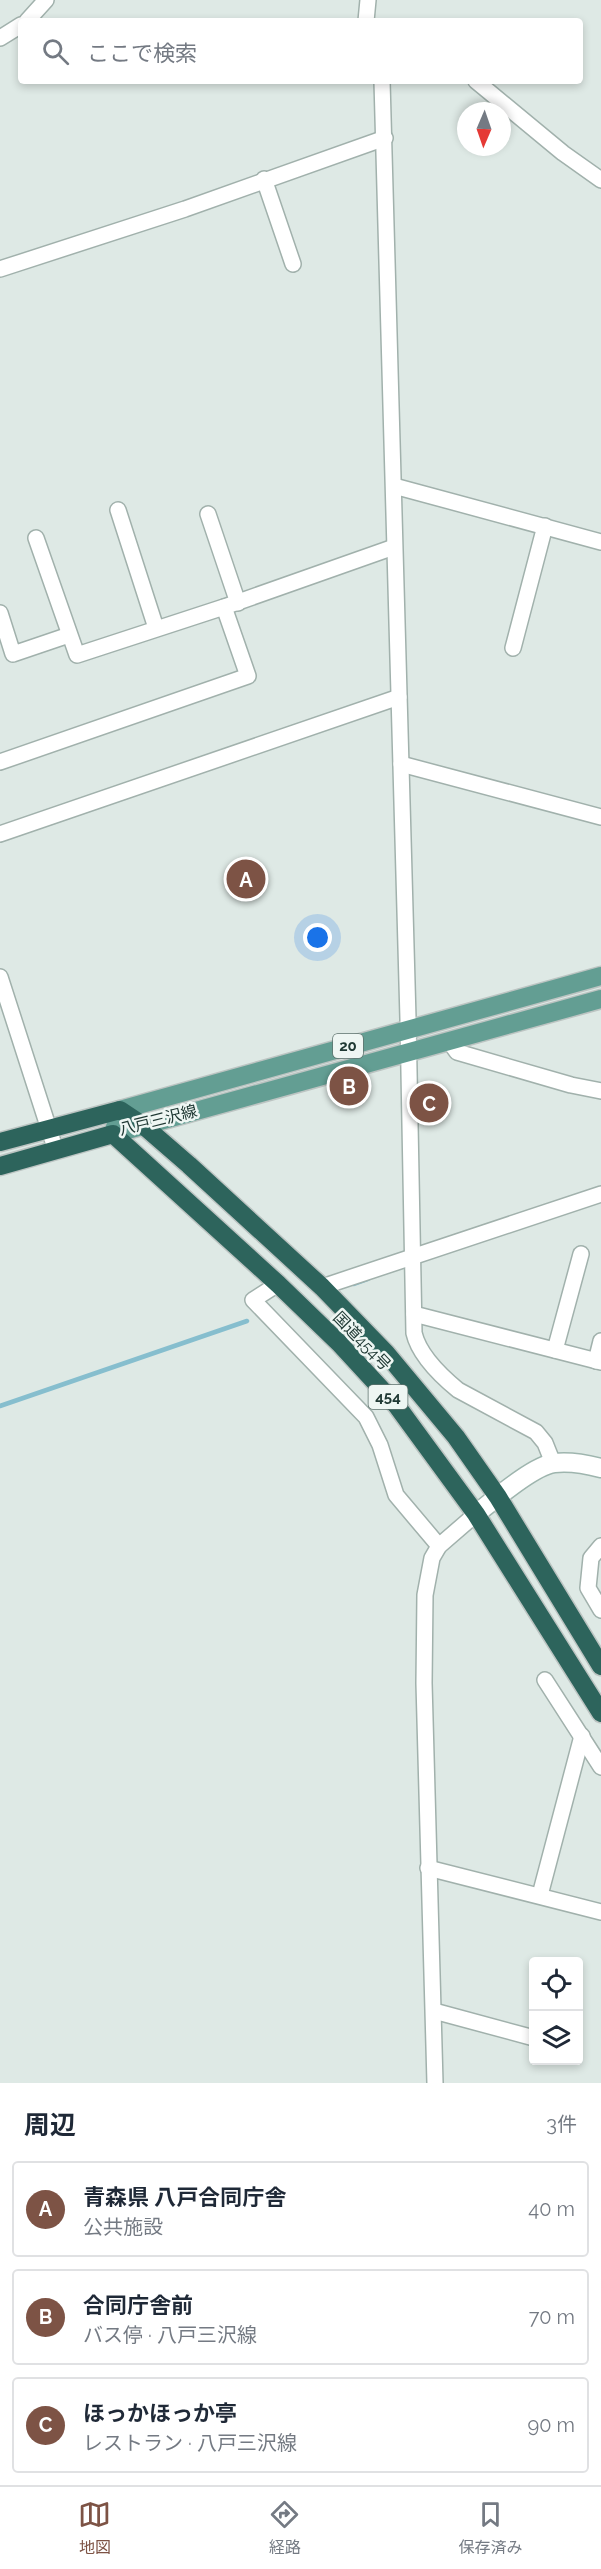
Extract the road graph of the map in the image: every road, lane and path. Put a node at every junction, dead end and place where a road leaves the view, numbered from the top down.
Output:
1 (46, 0) edge
2 (368, 0) edge
3 (30, 18) edge
4 (366, 18) edge
5 (18, 27) edge
6 (0, 38) edge
7 (382, 84) edge
8 (480, 84) edge
9 (385, 138) junction
10 (264, 179) junction
11 (601, 180) edge
12 (293, 264) dead end
13 (0, 269) edge
14 (394, 486) junction
15 (118, 510) dead end
16 (208, 514) dead end
17 (545, 526) junction
18 (36, 538) dead end
19 (601, 542) edge
20 (394, 547) junction
21 (231, 605) junction
22 (0, 614) edge
23 (156, 628) junction
24 (69, 635) junction
25 (513, 648) dead end
26 (399, 697) junction
27 (0, 762) edge
28 (401, 764) junction
29 (601, 817) edge
30 (0, 834) edge
31 (601, 976) edge
32 (0, 977) edge
33 (601, 999) edge
34 (408, 1029) junction
35 (449, 1041) junction
36 (409, 1052) junction
37 (601, 1091) edge
38 (120, 1110) junction
39 (144, 1126) junction
40 (49, 1129) junction
41 (113, 1134) junction
42 (0, 1142) edge
43 (56, 1150) junction
44 (0, 1166) edge
45 (601, 1194) edge
46 (581, 1254) dead end
47 (414, 1256) junction
48 (278, 1284) junction
49 (322, 1287) junction
50 (414, 1314) junction
51 (601, 1341) edge
52 (555, 1350) junction
53 (598, 1362) edge
54 (553, 1463) junction
55 (601, 1468) edge
56 (498, 1497) junction
57 (476, 1514) junction
58 (439, 1546) junction
59 (601, 1546) edge
60 (601, 1610) edge
61 (601, 1666) edge
62 (544, 1680) dead end
63 (601, 1713) edge
64 (582, 1736) junction
65 (601, 1767) edge
66 (428, 1868) junction
67 (540, 1895) junction
68 (601, 1912) edge
69 (434, 2011) junction
70 (529, 2037) edge
71 (435, 2083) edge

1 - 3 street
2 - 4 street
5 - 6 street
7 - 9 street
8 - 11 street
9 - 10 street
9 - 14 street
10 - 12 street
10 - 13 street
14 - 17 street
14 - 20 street
15 - 23 street
16 - 21 street
17 - 19 street
17 - 25 street
18 - 24 street
20 - 21 street
20 - 26 street
21 - 23 street
21 - 27 street
22 - 24 street
23 - 24 street
26 - 28 street
26 - 30 street
28 - 29 street
28 - 34 street
31 - 34 main road, 八戸三沢線 / 20
32 - 40 street
33 - 35 main road, 八戸三沢線 / 20
34 - 36 street
34 - 38 main road, 八戸三沢線 / 20
35 - 36 main road, 八戸三沢線 / 20
35 - 37 street
36 - 39 main road, 八戸三沢線 / 20
36 - 47 street
38 - 39 highway, 国道454号 / 454
38 - 40 highway
38 - 41 main road, 八戸三沢線
39 - 41 main road, 八戸三沢線 / 20
39 - 49 highway, 国道454号 / 454
40 - 42 highway
40 - 43 street
41 - 43 highway
41 - 48 highway, 国道454号 / 454
43 - 44 highway
45 - 47 street
46 - 52 street
47 - 49 street
47 - 50 street
48 - 57 highway, 国道454号 / 454
48 - 58 street
49 - 56 highway, 国道454号 / 454
50 - 52 street
50 - 54 street
51 - 53 street
52 - 53 street
54 - 55 street
54 - 56 street
56 - 57 street
56 - 61 highway, 国道454号 / 454
57 - 58 street
57 - 63 highway, 国道454号 / 454
58 - 66 street
59 - 60 street
62 - 64 street
64 - 65 street
64 - 67 street
66 - 67 street
66 - 69 street
67 - 68 street
69 - 70 street
69 - 71 street

